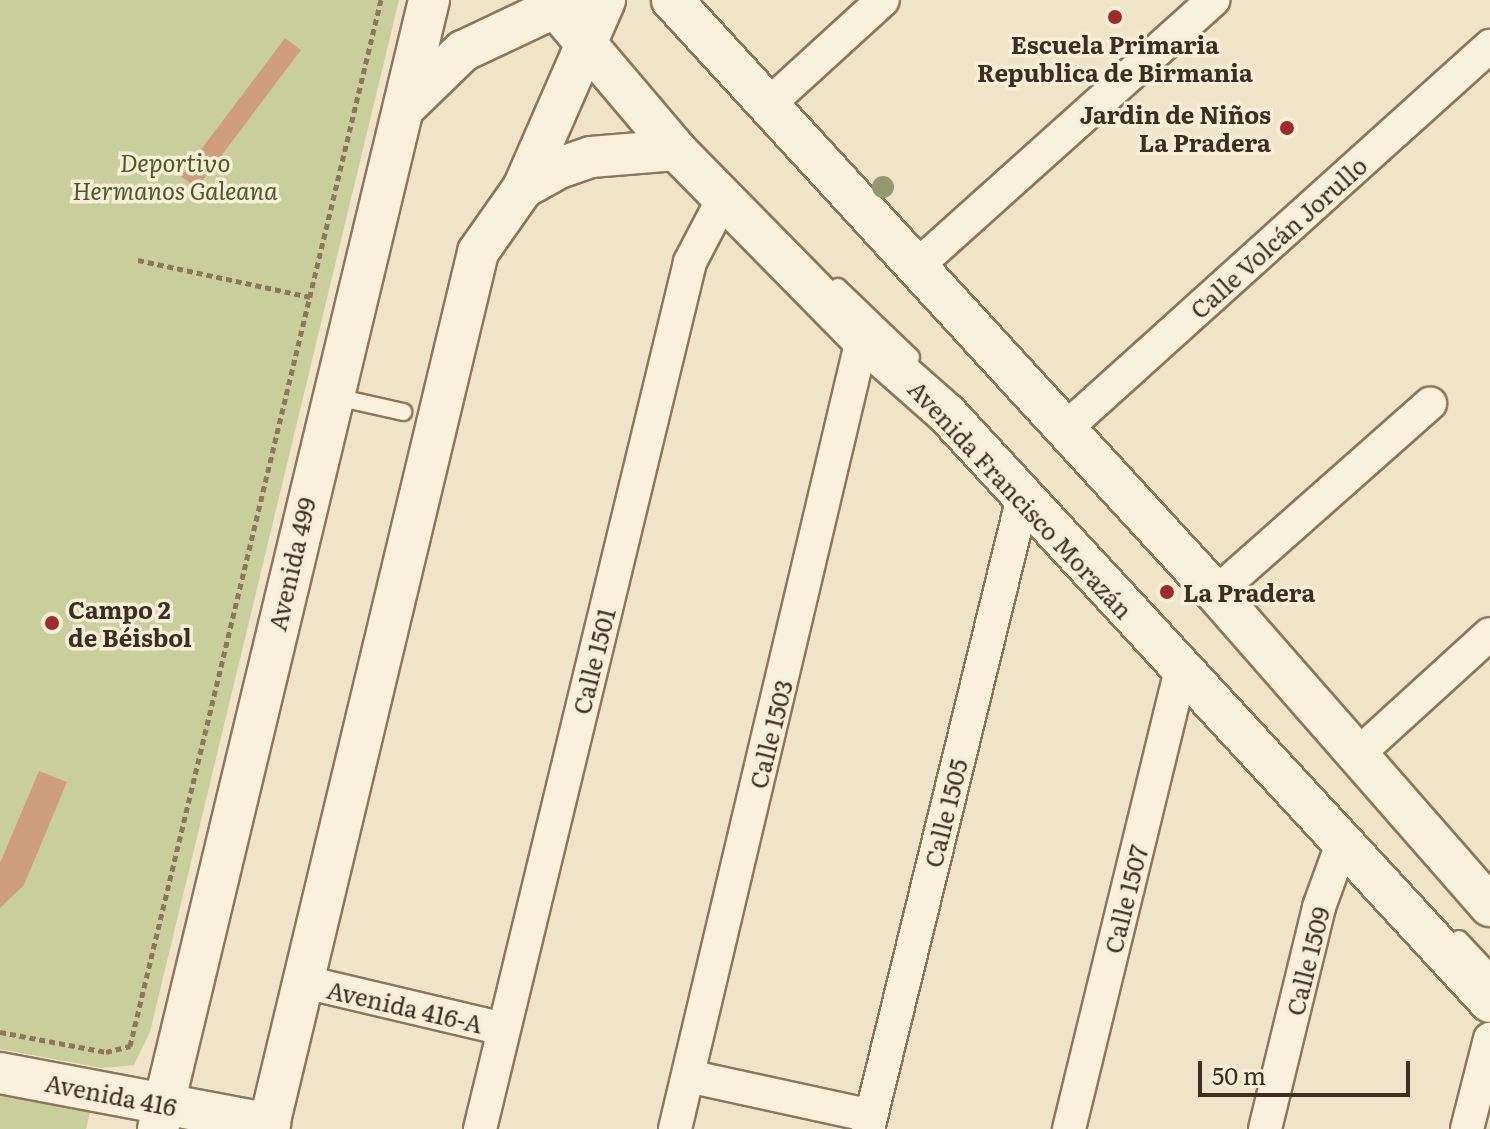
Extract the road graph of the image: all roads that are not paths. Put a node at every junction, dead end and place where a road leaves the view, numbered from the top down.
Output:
1 (429, 0) edge
2 (605, 0) edge
3 (657, 0) edge
4 (672, 0) edge
5 (883, 0) edge
6 (1213, 0) edge
7 (558, 2) edge
8 (585, 46) junction
9 (1490, 46) edge
10 (769, 104) junction
11 (405, 107) junction
12 (676, 150) junction
13 (523, 188) junction
14 (723, 199) junction
15 (918, 265) junction
16 (862, 339) junction
17 (330, 396) junction
18 (1430, 404) dead end
19 (403, 412) dead end
20 (1066, 428) junction
21 (1023, 497) junction
22 (1216, 593) junction
23 (1490, 634) edge
24 (1181, 669) junction
25 (1358, 754) junction
26 (1343, 841) junction
27 (1490, 906) edge
28 (1490, 923) edge
29 (1490, 972) edge
30 (305, 982) junction
31 (1490, 1002) edge
32 (504, 1029) junction
33 (1490, 1039) edge
34 (0, 1073) edge
35 (688, 1076) junction
36 (161, 1116) edge
37 (870, 1122) edge
38 (269, 1126) edge
39 (480, 1129) edge
40 (675, 1129) edge
41 (1069, 1129) edge
42 (1265, 1129) edge
43 (1467, 1129) edge

1 - 11 street, Avenida 499
2 - 8 street
3 - 28 lane
4 - 10 street
5 - 10 street
6 - 15 street
7 - 8 street, Avenida Francisco Morazán
7 - 11 street
8 - 12 street, Avenida Francisco Morazán
8 - 13 street
9 - 20 street, Calle Volcán Jorullo
10 - 15 street
11 - 17 street, Avenida 499
12 - 13 street
12 - 14 street, Avenida Francisco Morazán
12 - 29 lane
13 - 30 street
14 - 16 street, Avenida Francisco Morazán
14 - 32 street, Calle 1501
15 - 20 street
16 - 21 street, Avenida Francisco Morazán
16 - 35 street, Calle 1503
17 - 19 lane
17 - 36 street, Avenida 499
18 - 22 street
20 - 22 street
21 - 24 street, Avenida Francisco Morazán
21 - 37 street, Calle 1505
22 - 25 street
23 - 25 street
24 - 26 street, Avenida Francisco Morazán
24 - 41 street, Calle 1507
25 - 27 street
26 - 31 street, Avenida Francisco Morazán
26 - 42 street, Calle 1509
30 - 32 street, Avenida 416-A
30 - 38 street
32 - 39 street, Calle 1501
33 - 43 street
34 - 36 street, Avenida 416
35 - 37 street
35 - 40 street, Calle 1503
36 - 38 street, Avenida 416

